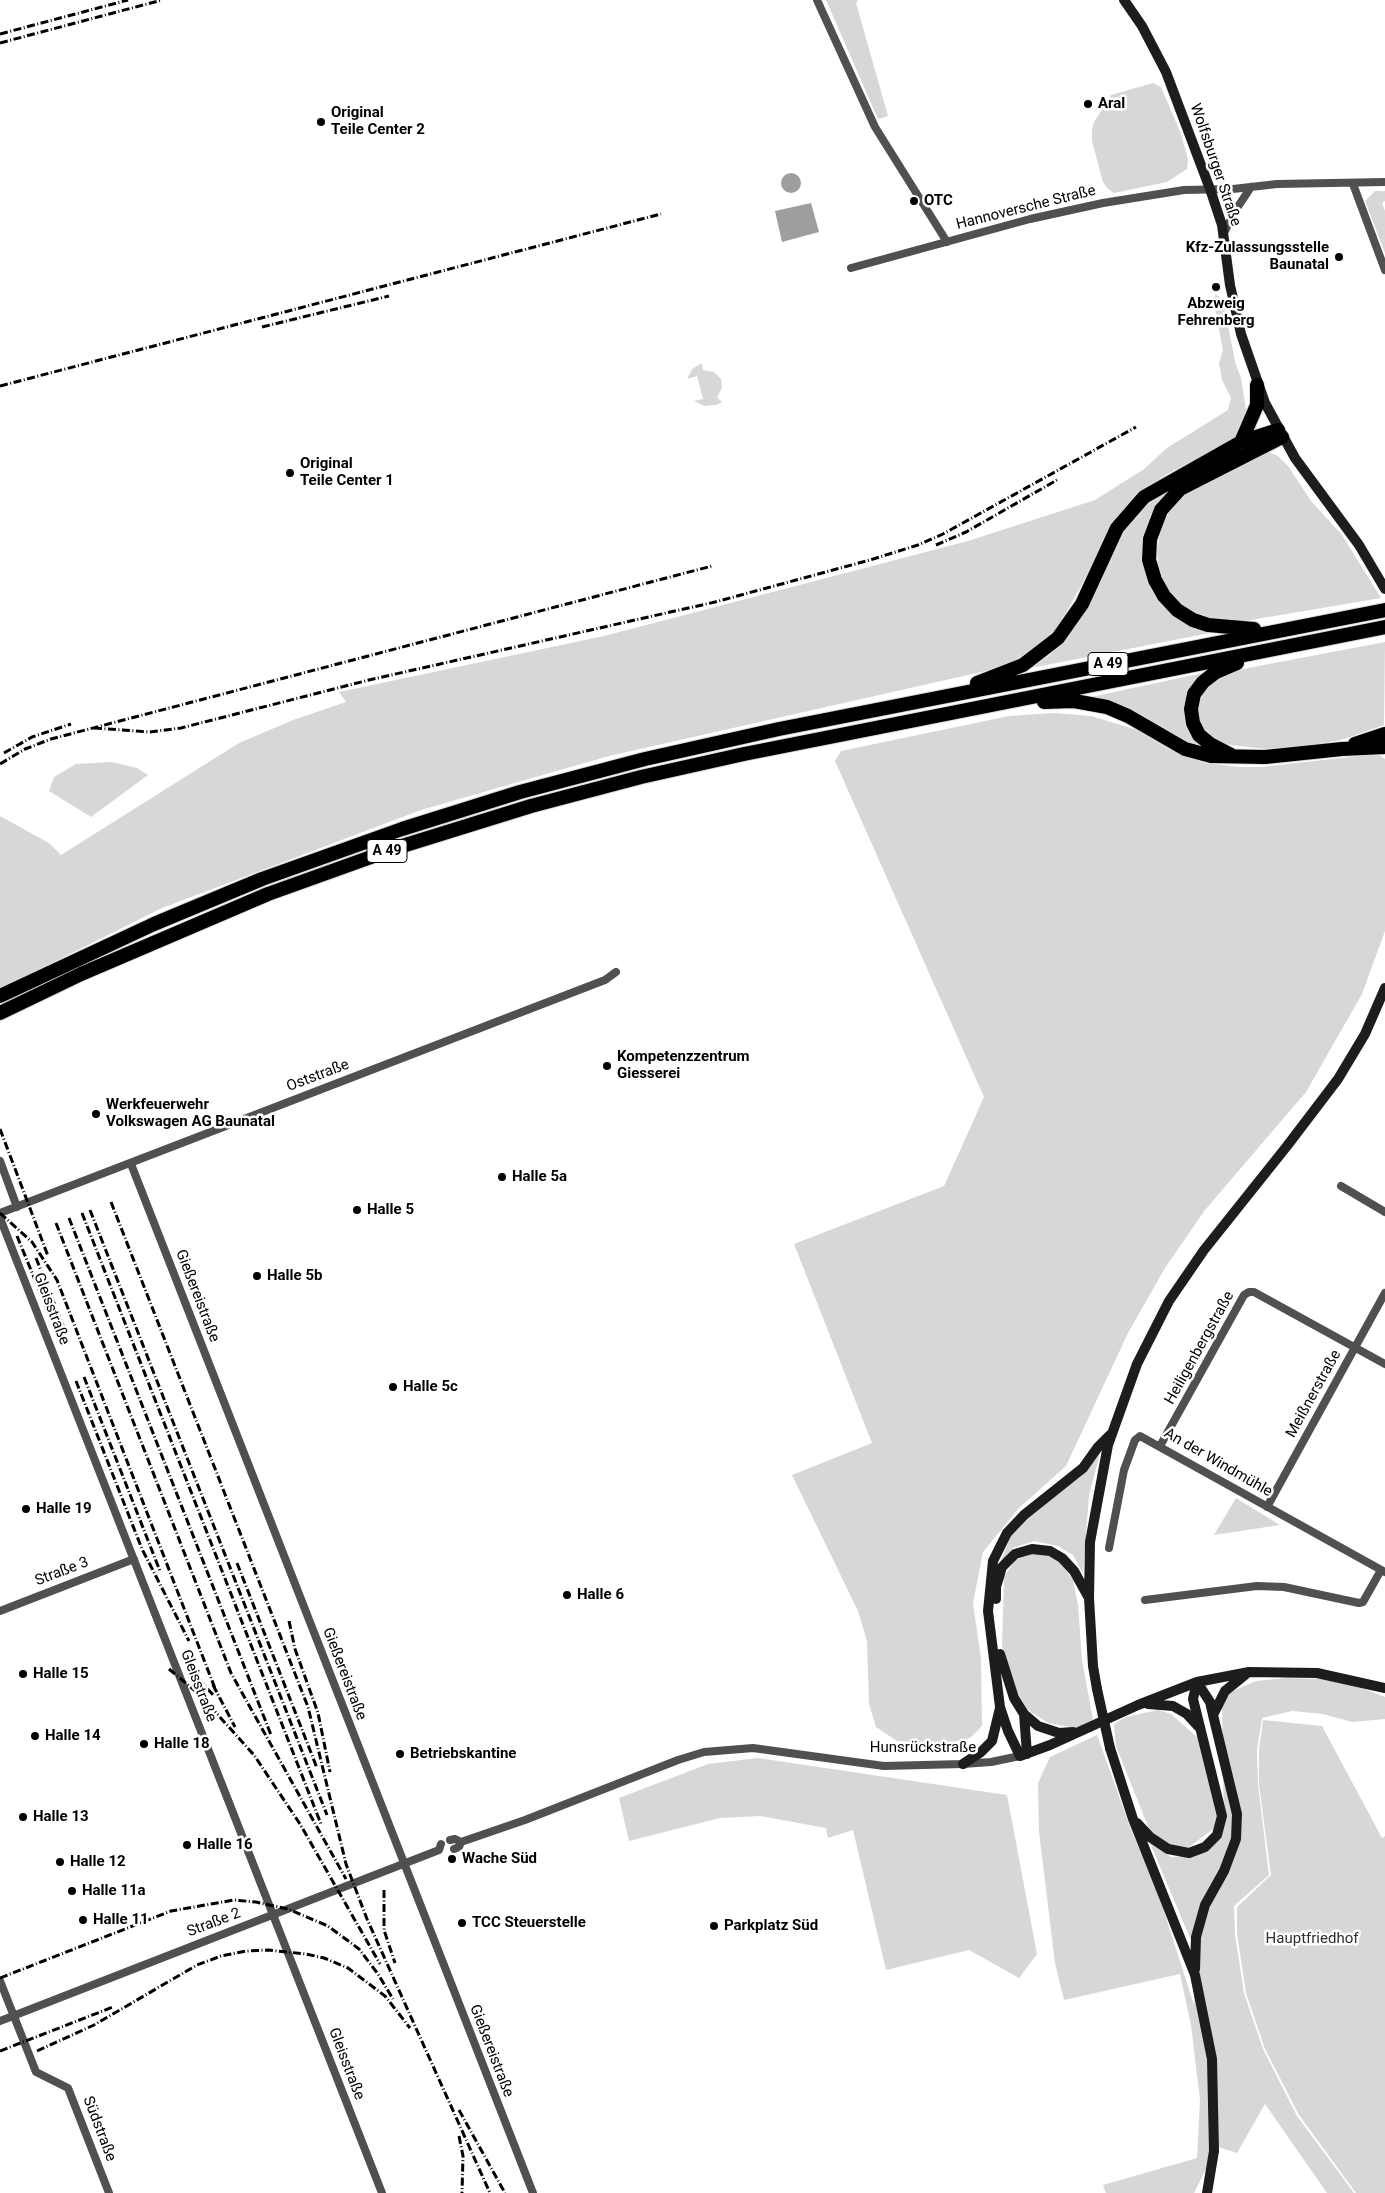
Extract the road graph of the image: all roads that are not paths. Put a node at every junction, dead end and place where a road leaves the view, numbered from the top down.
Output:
1 (817, 0) edge
2 (1124, 0) edge
3 (1385, 182) edge
4 (1353, 184) junction
5 (1251, 187) junction
6 (1210, 189) junction
7 (1223, 235) junction
8 (947, 242) junction
9 (851, 268) dead end
10 (1385, 270) edge
11 (1257, 385) junction
12 (1280, 433) junction
13 (1242, 442) junction
14 (1384, 586) edge
15 (1385, 610) edge
16 (1385, 627) edge
17 (1285, 629) junction
18 (1267, 651) junction
19 (1026, 697) junction
20 (932, 700) junction
21 (1384, 741) edge
22 (1239, 757) junction
23 (616, 972) dead end
24 (1385, 988) edge
25 (0, 996) edge
26 (0, 1014) edge
27 (0, 1161) edge
28 (131, 1164) junction
29 (1341, 1186) dead end
30 (17, 1207) junction
31 (1385, 1212) edge
32 (0, 1214) edge
33 (0, 1218) edge
34 (1385, 1294) edge
35 (1355, 1348) junction
36 (1385, 1364) edge
37 (1113, 1432) junction
38 (1160, 1446) junction
39 (1267, 1507) junction
40 (1109, 1548) dead end
41 (134, 1559) junction
42 (1383, 1571) edge
43 (1089, 1598) junction
44 (1145, 1600) dead end
45 (0, 1611) edge
46 (1249, 1672) junction
47 (1197, 1682) junction
48 (1385, 1688) edge
49 (1138, 1704) junction
50 (1000, 1707) junction
51 (1024, 1714) junction
52 (1213, 1715) junction
53 (1199, 1726) junction
54 (1077, 1732) junction
55 (1024, 1755) junction
56 (964, 1764) junction
57 (1133, 1819) junction
58 (450, 1840) dead end
59 (461, 1842) junction
60 (441, 1849) dead end
61 (454, 1849) dead end
62 (403, 1864) junction
63 (273, 1914) junction
64 (1195, 1975) junction
65 (0, 1981) edge
66 (14, 2016) junction
67 (0, 2021) edge
68 (109, 2193) edge
69 (382, 2193) edge
70 (532, 2193) edge
71 (1207, 2193) edge

1 - 8 street
2 - 6 main road, Wolfsburger Straße
3 - 4 street, Hannoversche Straße
4 - 5 street, Hannoversche Straße
4 - 10 street
5 - 6 street, Hannoversche Straße
5 - 7 street
6 - 7 main road, Wolfsburger Straße
6 - 8 street, Hannoversche Straße
7 - 11 main road, Wolfsburger Straße
8 - 9 street, Hannoversche Straße
11 - 12 main road, Wolfsburger Straße
11 - 13 highway
12 - 13 highway
12 - 14 main road, Wolfsburger Straße
12 - 17 highway
13 - 20 highway
15 - 17 highway, A 49
16 - 18 highway, A 49
17 - 20 highway, A 49
18 - 19 highway, A 49
18 - 22 highway
19 - 22 highway
19 - 26 highway, A 49
20 - 25 highway, A 49
21 - 22 highway
23 - 28 street, Oststraße
24 - 37 main road
27 - 30 street
28 - 30 street, Oststraße
28 - 62 street, Gießereistraße
29 - 31 street
30 - 32 street, Oststraße
33 - 41 street, Gleisstraße
34 - 35 street, Meißnerstraße
35 - 36 street
35 - 38 street, Heiligenbergstraße
35 - 39 street, Meißnerstraße
37 - 43 main road
37 - 50 main road
38 - 39 street, An der Windmühle
38 - 40 street, An der Windmühle
39 - 42 street, An der Windmühle
41 - 45 street, Straße 3
41 - 63 street, Gleisstraße
42 - 44 street
43 - 51 main road
43 - 57 main road, bridge
46 - 47 main road, Hunsrückstraße
46 - 48 main road, Hunsrückstraße
46 - 52 main road
47 - 49 main road, Hunsrückstraße
47 - 52 main road
47 - 53 main road
49 - 53 main road
49 - 54 main road, Hunsrückstraße
50 - 55 main road
50 - 56 main road
51 - 54 main road
51 - 55 main road
52 - 64 main road
53 - 57 main road
54 - 55 main road, Hunsrückstraße
55 - 56 street, Hunsrückstraße
56 - 59 street, Hunsrückstraße
57 - 64 main road
58 - 59 street
59 - 61 street
60 - 62 street, Straße 2
62 - 63 street, Straße 2
62 - 70 street, Gießereistraße
63 - 66 street, Straße 2
63 - 69 street, Gleisstraße
64 - 71 main road
65 - 66 street, Südstraße
66 - 67 street, Straße 2
66 - 68 street, Südstraße

